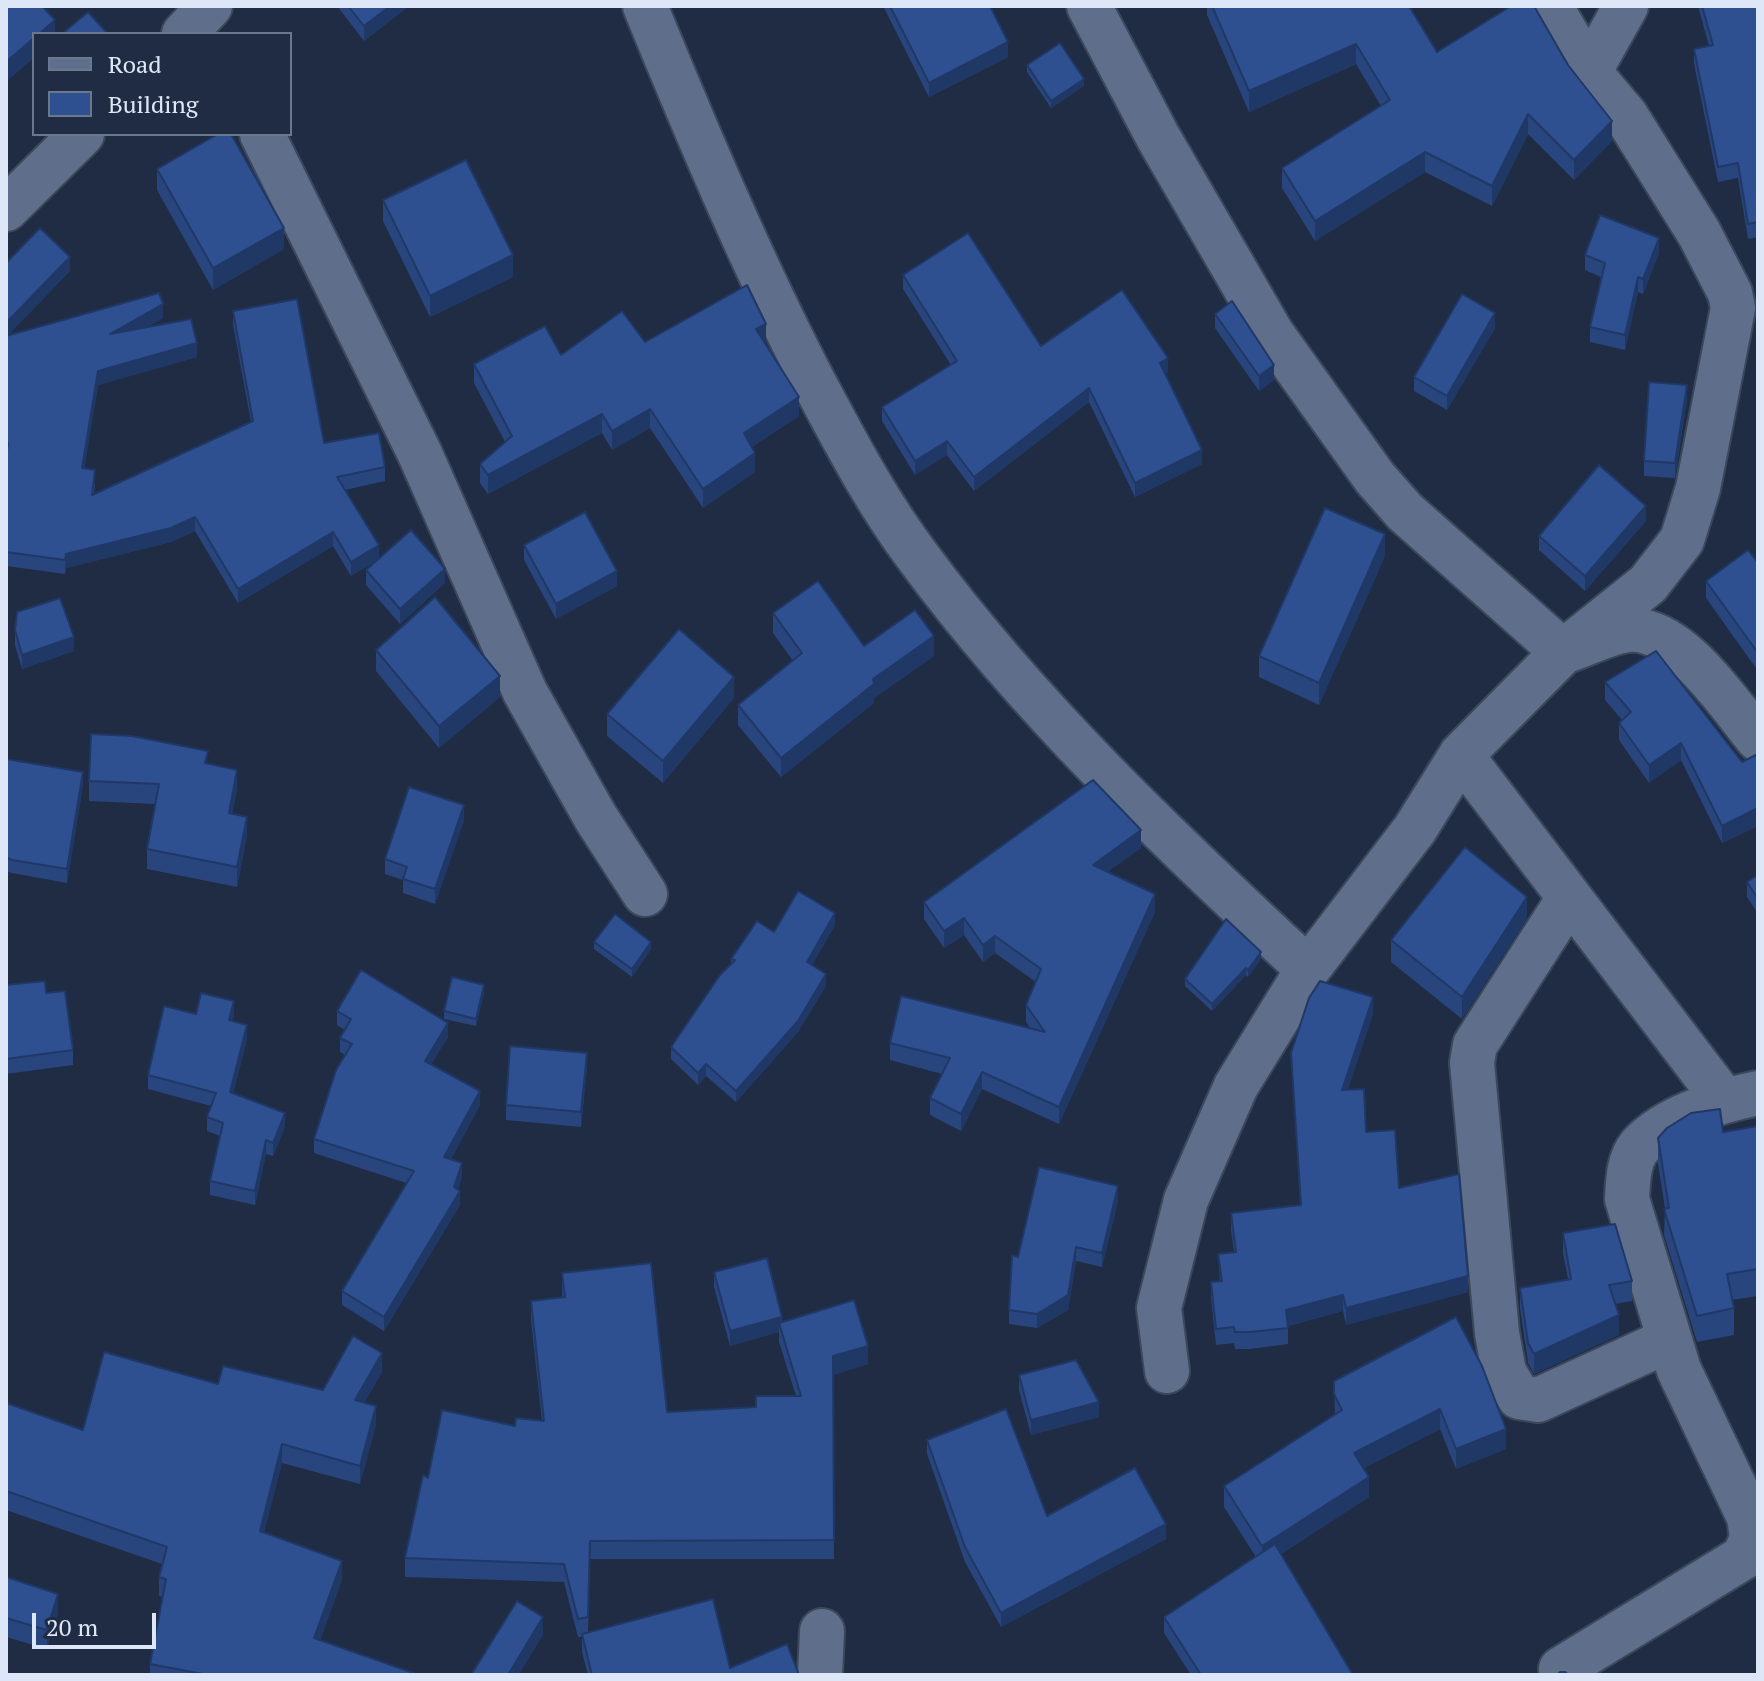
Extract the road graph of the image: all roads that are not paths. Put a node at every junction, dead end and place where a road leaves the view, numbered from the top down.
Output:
1 (645, 6) edge
2 (1089, 6) edge
3 (1550, 6) edge
4 (1626, 6) edge
5 (1589, 72) junction
6 (80, 136) edge
7 (263, 136) edge
8 (6, 209) edge
9 (1744, 286) edge
10 (1563, 652) junction
11 (1758, 739) edge
12 (1461, 755) junction
13 (645, 894) dead end
14 (1568, 900) junction
15 (1308, 969) junction
16 (1741, 1097) edge
17 (1669, 1340) junction
18 (1167, 1371) dead end
19 (822, 1631) dead end
20 (1561, 1669) edge
21 (820, 1675) edge

1 - 15 street
2 - 10 street
3 - 5 street
4 - 5 street
5 - 9 street
6 - 8 street
7 - 13 street
9 - 10 street
10 - 11 street
10 - 12 street
12 - 14 street
12 - 15 street
14 - 16 street
14 - 17 street
15 - 18 street
16 - 17 street
17 - 20 street
19 - 21 street

